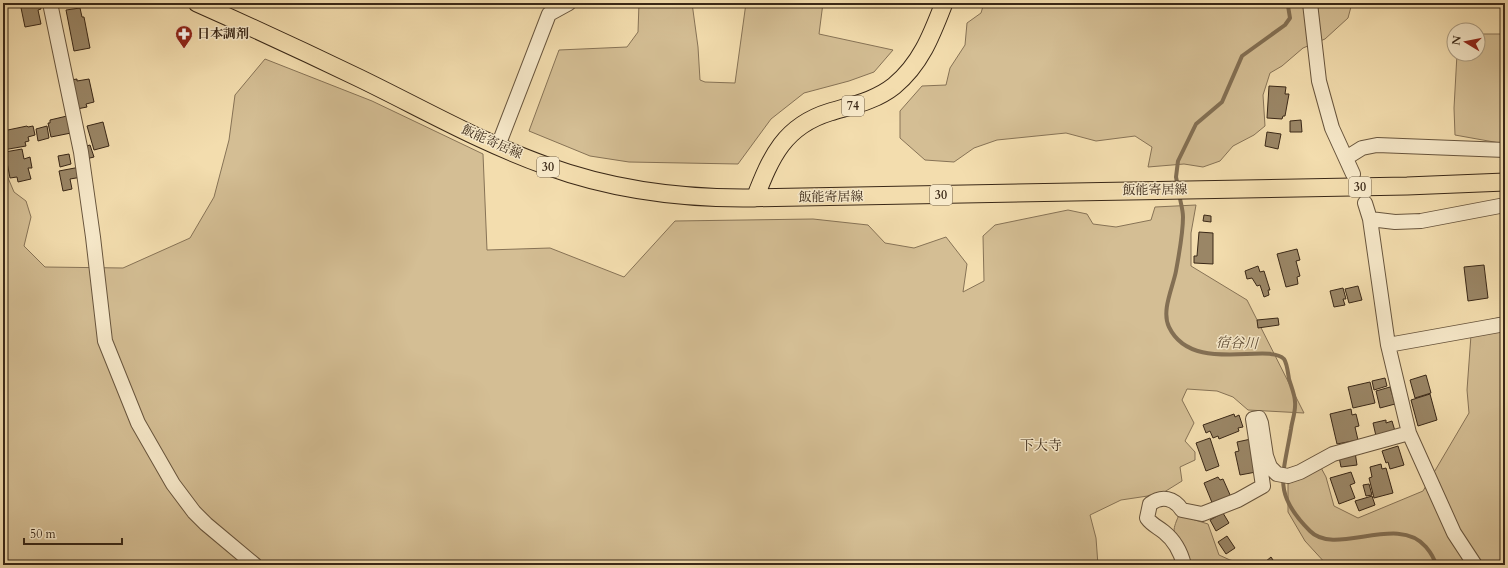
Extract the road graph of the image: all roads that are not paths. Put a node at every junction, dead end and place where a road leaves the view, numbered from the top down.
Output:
1 (50, 3) edge
2 (197, 3) edge
3 (569, 3) edge
4 (944, 3) edge
5 (1310, 3) edge
6 (498, 146) junction
7 (1505, 150) edge
8 (1346, 158) junction
9 (1353, 174) dead end
10 (1505, 182) edge
11 (755, 198) junction
12 (1365, 203) dead end
13 (1505, 206) edge
14 (1370, 219) junction
15 (1505, 324) edge
16 (1388, 345) junction
17 (1409, 433) junction
18 (255, 565) edge
19 (1184, 565) edge
20 (1475, 565) edge

1 - 18 street
2 - 6 main road, 飯能寄居線 / 30
3 - 6 street
4 - 11 main road, 74
5 - 8 street
6 - 11 main road, 飯能寄居線 / 30
7 - 8 street
8 - 9 street
10 - 11 main road, 飯能寄居線 / 30
12 - 14 street
13 - 14 street
14 - 16 street
15 - 16 street
16 - 17 street
17 - 19 street
17 - 20 street

